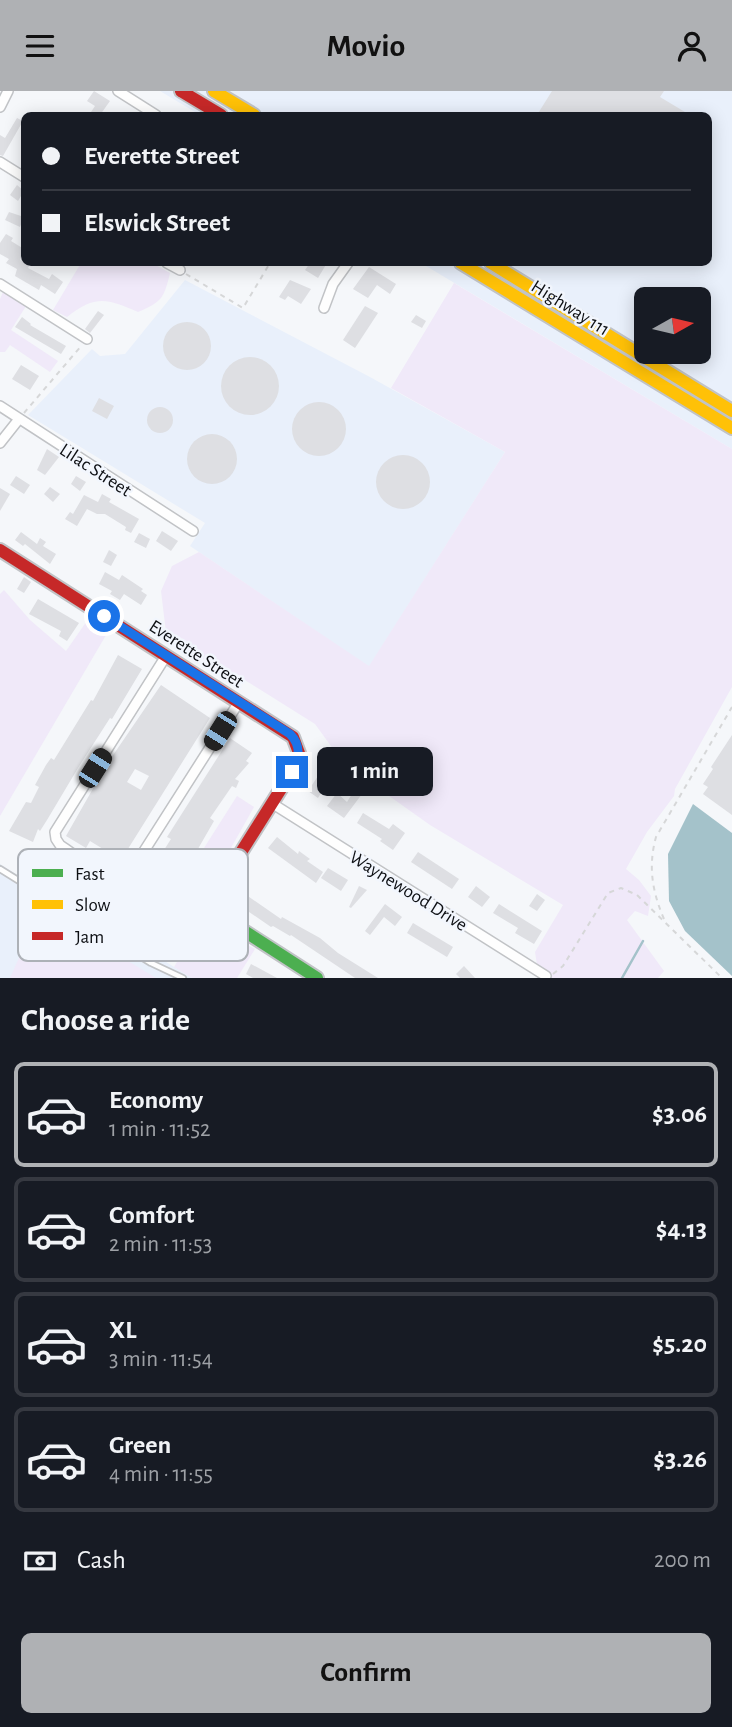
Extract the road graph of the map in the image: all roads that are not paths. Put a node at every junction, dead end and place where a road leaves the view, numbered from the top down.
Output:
1 (118, 91) edge
2 (181, 91) edge
3 (214, 91) edge
4 (5, 93) edge
5 (0, 107) edge
6 (151, 112) edge
7 (216, 112) edge
8 (249, 112) edge
9 (0, 162) edge
10 (21, 175) edge
11 (173, 266) edge
12 (346, 266) edge
13 (466, 266) edge
14 (496, 266) edge
15 (180, 270) road end
16 (0, 284) edge
17 (498, 285) junction
18 (324, 308) dead end
19 (597, 328) junction
20 (87, 339) road end
21 (732, 399) edge
22 (0, 407) edge
23 (732, 411) edge
24 (19, 419) junction
25 (732, 428) edge
26 (732, 439) edge
27 (0, 443) edge
28 (193, 531) dead end
29 (0, 550) edge
30 (166, 656) junction
31 (239, 702) junction
32 (273, 804) junction
33 (66, 849) edge
34 (145, 849) edge
35 (244, 849) edge
36 (0, 869) edge
37 (18, 880) edge
38 (248, 934) edge
39 (148, 961) edge
40 (546, 976) road end
41 (183, 978) edge
42 (317, 978) edge

1 - 6 street
2 - 7 main road
3 - 8 main road
4 - 5 street
9 - 10 street
11 - 15 street
12 - 18 street
13 - 17 main road, Highway 111
14 - 19 main road, Highway 111
16 - 20 street
17 - 25 main road, Highway 111
17 - 26 main road
19 - 21 main road
19 - 23 main road, Highway 111
22 - 24 street, Lilac Street
24 - 27 street
24 - 28 street, Lilac Street
29 - 30 main road, Everette Street
30 - 31 main road, Everette Street
30 - 33 street
31 - 32 main road, Everette Street
31 - 34 street
32 - 35 main road
32 - 40 street, Waynewood Drive
36 - 37 lane
38 - 42 main road
39 - 41 lane

